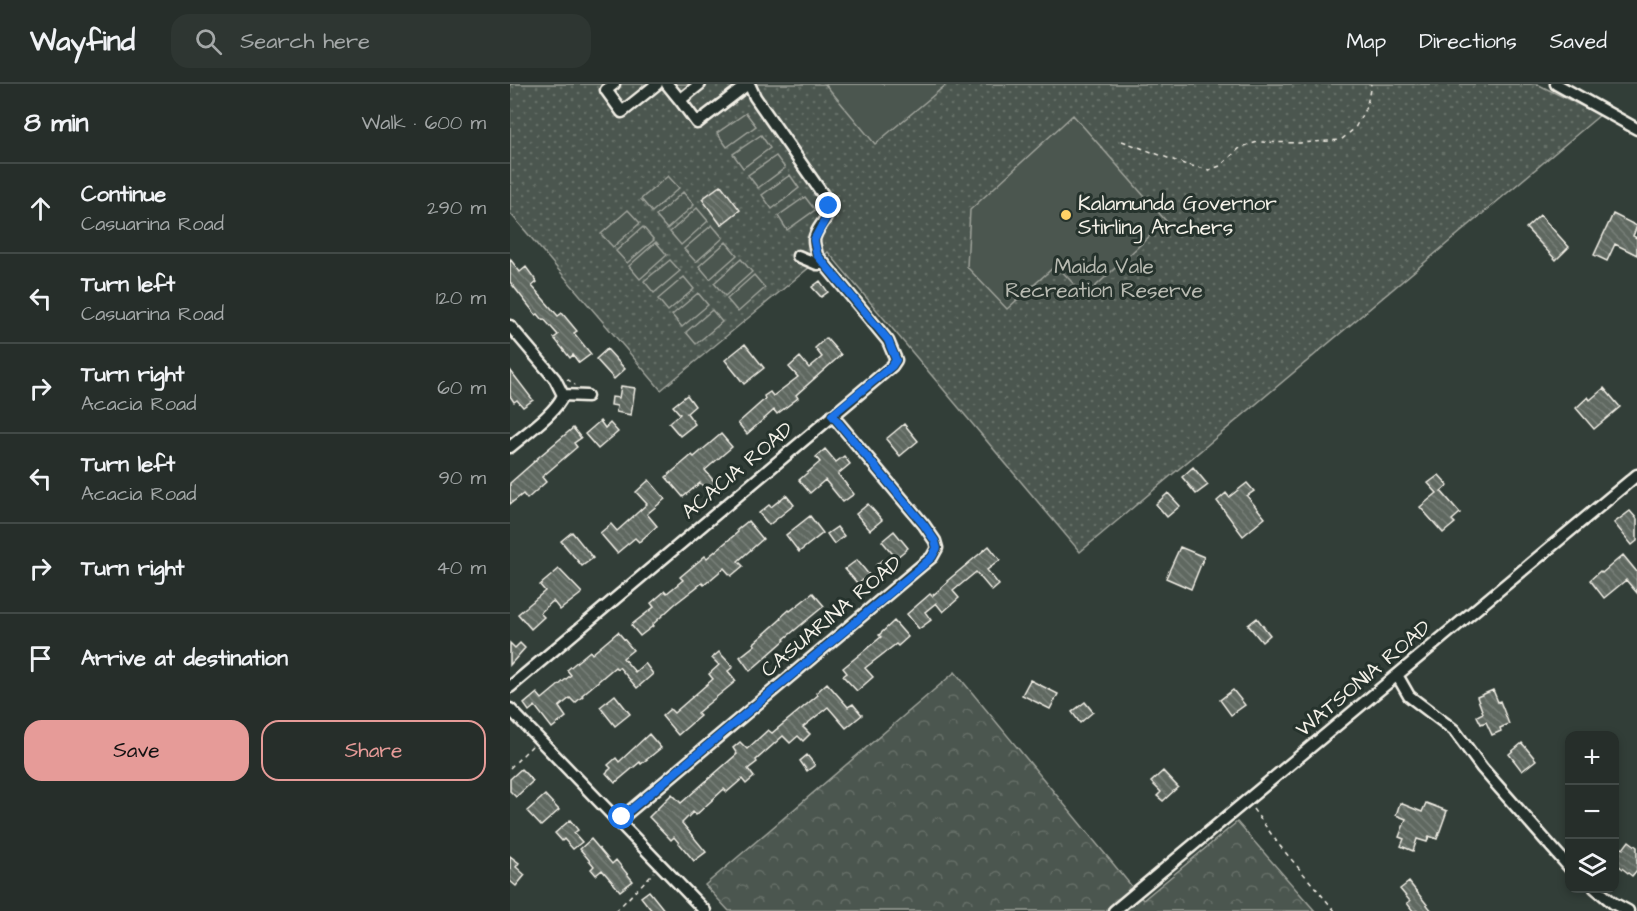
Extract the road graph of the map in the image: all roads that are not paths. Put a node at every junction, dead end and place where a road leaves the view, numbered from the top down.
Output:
1 (614, 84) edge
2 (657, 84) edge
3 (667, 84) edge
4 (700, 84) edge
5 (749, 84) edge
6 (759, 84) edge
7 (1556, 84) edge
8 (680, 100) junction
9 (1637, 129) edge
10 (798, 256) dead end
11 (824, 264) junction
12 (510, 326) edge
13 (563, 395) junction
14 (587, 396) dead end
15 (832, 415) junction
16 (510, 447) edge
17 (1637, 475) edge
18 (1397, 675) junction
19 (510, 687) edge
20 (510, 709) edge
21 (618, 821) junction
22 (1565, 863) edge
23 (1601, 893) edge
24 (705, 911) edge
25 (1114, 911) edge
26 (1628, 911) edge

1 - 2 street
3 - 8 street
4 - 8 street
5 - 6 street
5 - 8 street
5 - 11 street
7 - 9 street
10 - 11 street
11 - 15 street, ACACIA ROAD
12 - 13 street
13 - 14 street
13 - 16 street
15 - 19 street, ACACIA ROAD
15 - 21 street, CASUARINA ROAD
17 - 18 street, WATSONIA ROAD
18 - 22 street
18 - 25 street, WATSONIA ROAD
20 - 21 street
21 - 24 street
23 - 26 street

